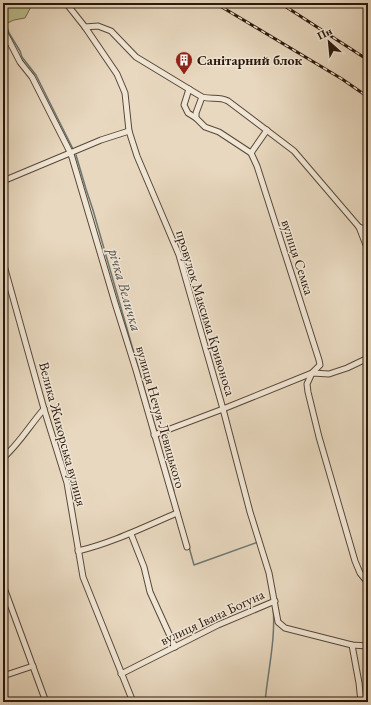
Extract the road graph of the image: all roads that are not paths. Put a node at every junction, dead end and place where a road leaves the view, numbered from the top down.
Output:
1 (66, 3) edge
2 (85, 26) junction
3 (3, 29) edge
4 (189, 89) junction
5 (202, 97) junction
6 (196, 118) junction
7 (267, 130) junction
8 (129, 131) junction
9 (251, 153) junction
10 (71, 154) junction
11 (3, 181) edge
12 (358, 227) junction
13 (368, 230) edge
14 (368, 250) edge
15 (3, 262) edge
16 (368, 358) edge
17 (312, 373) junction
18 (44, 409) junction
19 (223, 409) junction
20 (154, 435) junction
21 (3, 458) edge
22 (176, 513) junction
23 (131, 534) junction
24 (187, 547) dead end
25 (78, 551) junction
26 (368, 583) edge
27 (3, 585) edge
28 (275, 601) junction
29 (352, 645) junction
30 (368, 646) edge
31 (175, 647) junction
32 (33, 666) junction
33 (121, 674) junction
34 (3, 676) edge
35 (46, 702) edge
36 (133, 702) edge
37 (361, 702) edge

1 - 2 street, провулок Максима Кривоноса
2 - 4 street
2 - 8 street, провулок Максима Кривоноса
3 - 10 street, вулиця Нечуя-Левицького
4 - 5 street
4 - 6 street
5 - 6 street
5 - 7 street
6 - 9 street
7 - 9 street
7 - 12 street
8 - 10 street
8 - 19 street, провулок Максима Кривоноса
9 - 17 street, вулиця Семка
10 - 11 street
10 - 20 street, вулиця Нечуя-Левицького
12 - 13 street
12 - 14 street
15 - 18 street, Велика Жихорська вулиця
16 - 17 street
17 - 19 street
17 - 26 street, вулиця Семка
18 - 21 street
18 - 25 street, Велика Жихорська вулиця
19 - 20 street
19 - 28 street, провулок Максима Кривоноса
20 - 22 street, вулиця Нечуя-Левицького
22 - 23 street
22 - 24 street, вулиця Нечуя-Левицького
23 - 25 street
23 - 31 street
25 - 33 street, Велика Жихорська вулиця
27 - 32 street
28 - 29 street, вулиця Івана Богуна
28 - 31 street, вулиця Івана Богуна
29 - 30 street, вулиця Івана Богуна
29 - 37 street
31 - 33 street, вулиця Івана Богуна
32 - 34 street
32 - 35 street
33 - 36 street, Велика Жихорська вулиця

